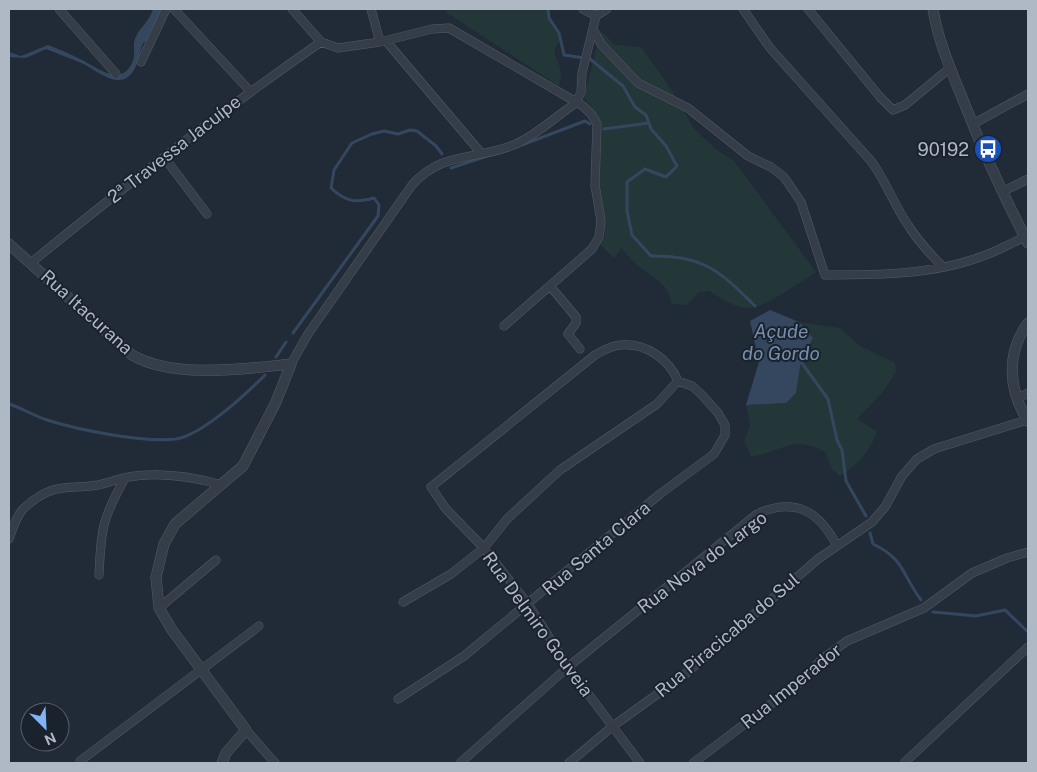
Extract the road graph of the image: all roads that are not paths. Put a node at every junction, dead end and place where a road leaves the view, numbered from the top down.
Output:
1 (59, 9) edge
2 (166, 9) edge
3 (174, 9) edge
4 (292, 9) edge
5 (371, 9) edge
6 (583, 9) edge
7 (607, 9) edge
8 (743, 9) edge
9 (808, 9) edge
10 (932, 9) edge
11 (596, 16) junction
12 (594, 31) junction
13 (383, 41) junction
14 (321, 42) junction
15 (141, 62) dead end
16 (950, 68) junction
17 (116, 74) dead end
18 (250, 91) junction
19 (1028, 94) edge
20 (576, 103) junction
21 (973, 124) junction
22 (480, 153) junction
23 (164, 157) junction
24 (1028, 179) edge
25 (1002, 192) junction
26 (207, 214) dead end
27 (1027, 240) edge
28 (9, 244) edge
29 (32, 262) junction
30 (943, 267) junction
31 (550, 286) junction
32 (1028, 323) edge
33 (504, 326) dead end
34 (580, 349) dead end
35 (291, 364) junction
36 (678, 381) junction
37 (1028, 393) edge
38 (1018, 398) junction
39 (1028, 421) edge
40 (125, 478) junction
41 (222, 485) junction
42 (9, 539) edge
43 (837, 546) junction
44 (484, 548) junction
45 (1028, 552) edge
46 (216, 560) dead end
47 (99, 575) dead end
48 (403, 602) dead end
49 (528, 604) junction
50 (159, 608) junction
51 (259, 626) dead end
52 (1028, 647) edge
53 (568, 668) junction
54 (201, 670) junction
55 (398, 699) dead end
56 (613, 726) junction
57 (246, 730) junction
58 (80, 761) dead end
59 (905, 762) dead end
60 (222, 763) edge
61 (275, 763) edge
62 (460, 763) edge
63 (569, 763) edge
64 (640, 763) edge
65 (693, 763) edge

1 - 17 street
2 - 15 street
3 - 18 street
4 - 14 street
5 - 13 street
6 - 11 street
7 - 11 street
8 - 30 street
9 - 16 street
10 - 16 street
11 - 12 street
12 - 20 street
12 - 30 street
13 - 14 street
13 - 20 street
13 - 22 street
14 - 18 street, 2ª Travessa Jacuípe
16 - 21 street
18 - 23 street, 2ª Travessa Jacuípe
19 - 21 street
20 - 22 street
20 - 31 street
21 - 25 street
22 - 35 street
23 - 26 street
23 - 29 street, 2ª Travessa Jacuípe
24 - 25 street
25 - 27 street
27 - 30 street
28 - 29 street, Rua Itacurana
29 - 35 street, Rua Itacurana
31 - 33 street
31 - 34 street
32 - 38 street
35 - 41 street
36 - 44 street
36 - 44 street, Rua Delmiro Gouveia
36 - 49 street, Rua Santa Clara
37 - 38 street
38 - 39 street
39 - 43 street, Rua Piracicaba do Sul
40 - 41 street
40 - 42 street
40 - 47 street
41 - 50 street
43 - 53 street, Rua Nova do Largo
43 - 56 street, Rua Piracicaba do Sul
44 - 48 street
44 - 49 street, Rua Delmiro Gouveia
45 - 65 street, Rua Imperador
46 - 50 street
49 - 53 street, Rua Delmiro Gouveia
49 - 55 street, Rua Santa Clara
50 - 54 street
51 - 54 street
52 - 59 street
53 - 56 street, Rua Delmiro Gouveia
53 - 62 street, Rua Nova do Largo
54 - 57 street
54 - 58 street
56 - 63 street, Rua Piracicaba do Sul
56 - 64 street, Rua Delmiro Gouveia
57 - 60 street
57 - 61 street

